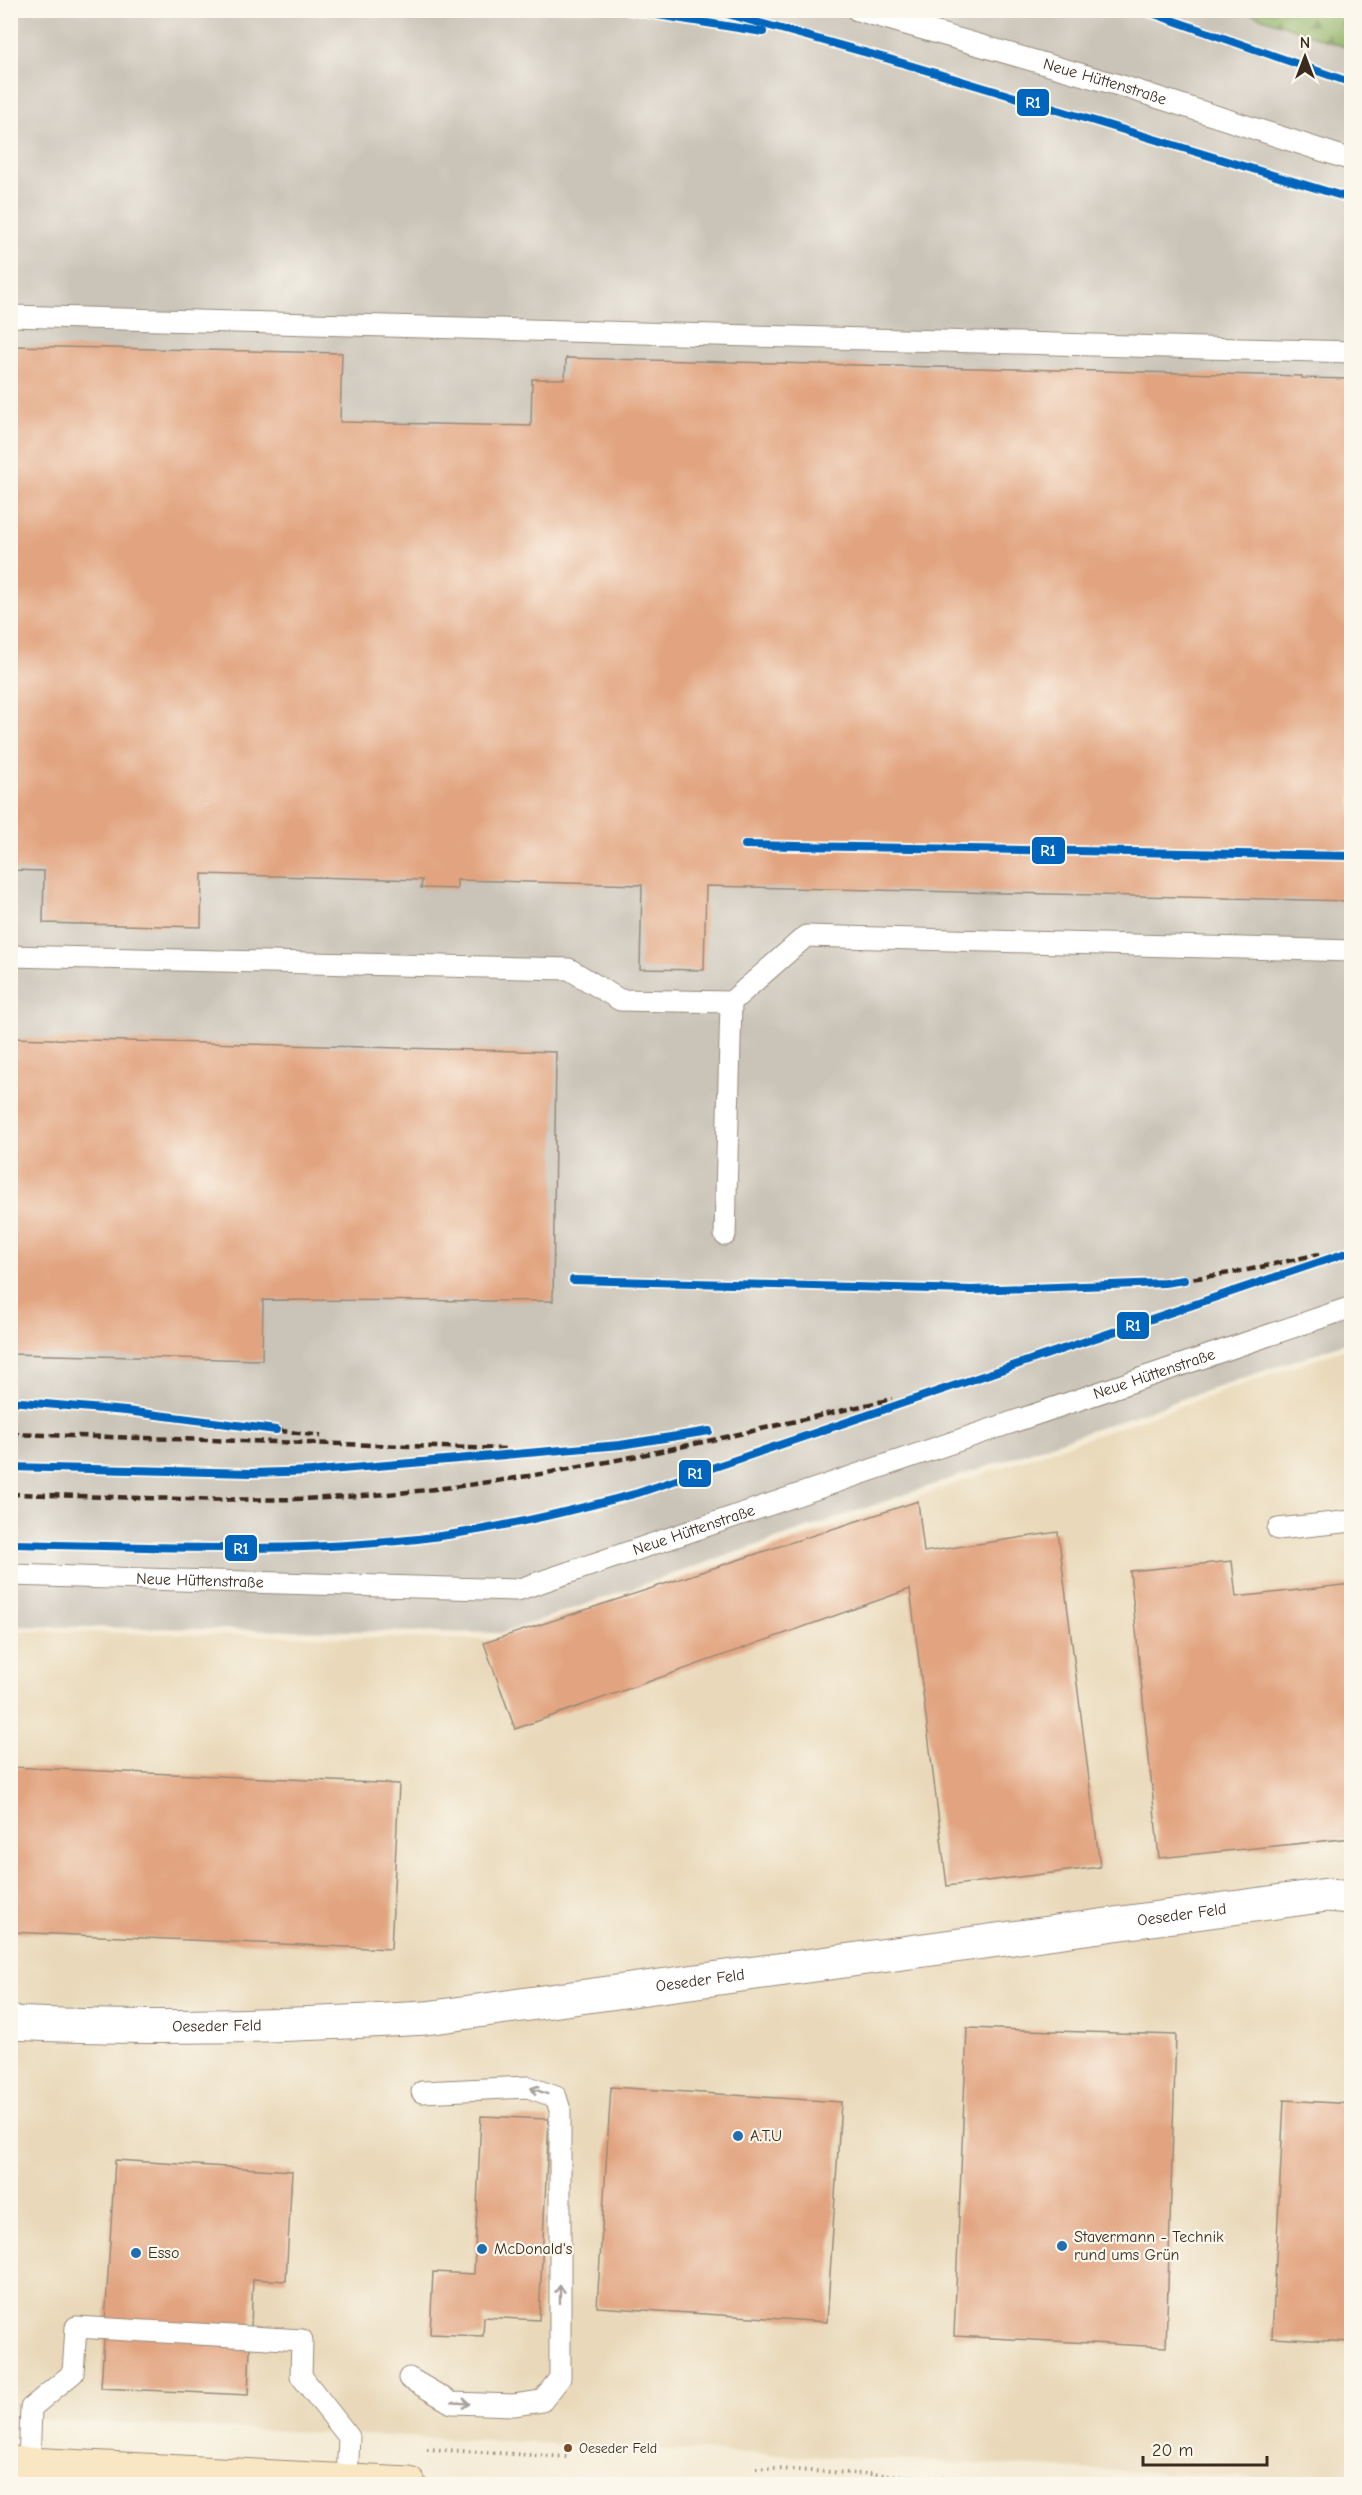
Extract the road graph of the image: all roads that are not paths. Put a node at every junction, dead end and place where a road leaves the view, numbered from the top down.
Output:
1 (857, 10) edge
2 (1352, 160) edge
3 (10, 316) edge
4 (1352, 352) edge
5 (1352, 951) edge
6 (10, 956) edge
7 (731, 1002) junction
8 (725, 1235) dead end
9 (1352, 1307) edge
10 (1352, 1521) edge
11 (1278, 1529) dead end
12 (10, 1575) edge
13 (1352, 1897) edge
14 (10, 2023) edge
15 (422, 2092) dead end
16 (409, 2378) dead end
17 (20, 2463) edge
18 (347, 2483) edge
19 (409, 2484) edge

1 - 2 lane, Neue Hüttenstraße
3 - 4 lane
5 - 7 lane
6 - 7 lane
7 - 8 lane
9 - 12 lane, Neue Hüttenstraße
10 - 11 lane
13 - 14 street, Oeseder Feld
16 -> 15 lane
17 - 18 main road
17 - 18 lane
18 - 19 main road

